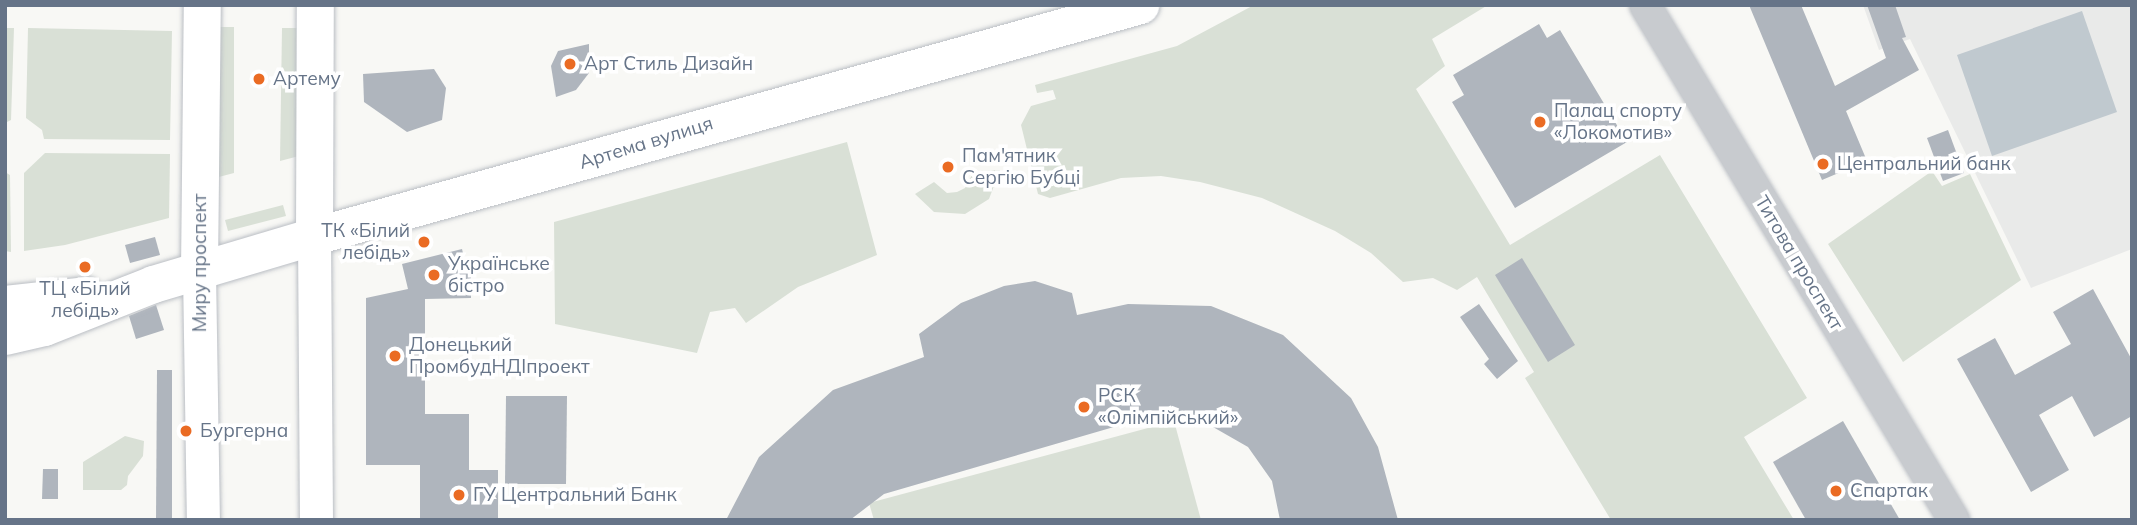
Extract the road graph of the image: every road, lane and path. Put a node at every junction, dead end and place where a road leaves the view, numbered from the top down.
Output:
1 (202, 5) edge
2 (315, 5) edge
3 (1140, 5) edge
4 (1645, 5) edge
5 (314, 236) junction
6 (199, 271) junction
7 (153, 284) junction
8 (5, 304) edge
9 (5, 336) edge
10 (203, 520) edge
11 (316, 520) edge
12 (1954, 520) edge

1 - 6 main road, Миру проспект
2 - 5 main road
3 - 5 main road, Артема вулиця
4 - 12 street, Титова проспект
5 - 6 main road, Артема вулиця
5 - 11 main road
6 - 7 main road, Артема вулиця
6 - 10 main road, Миру проспект
7 - 8 main road, Артема вулиця
7 - 9 main road, Артема вулиця

